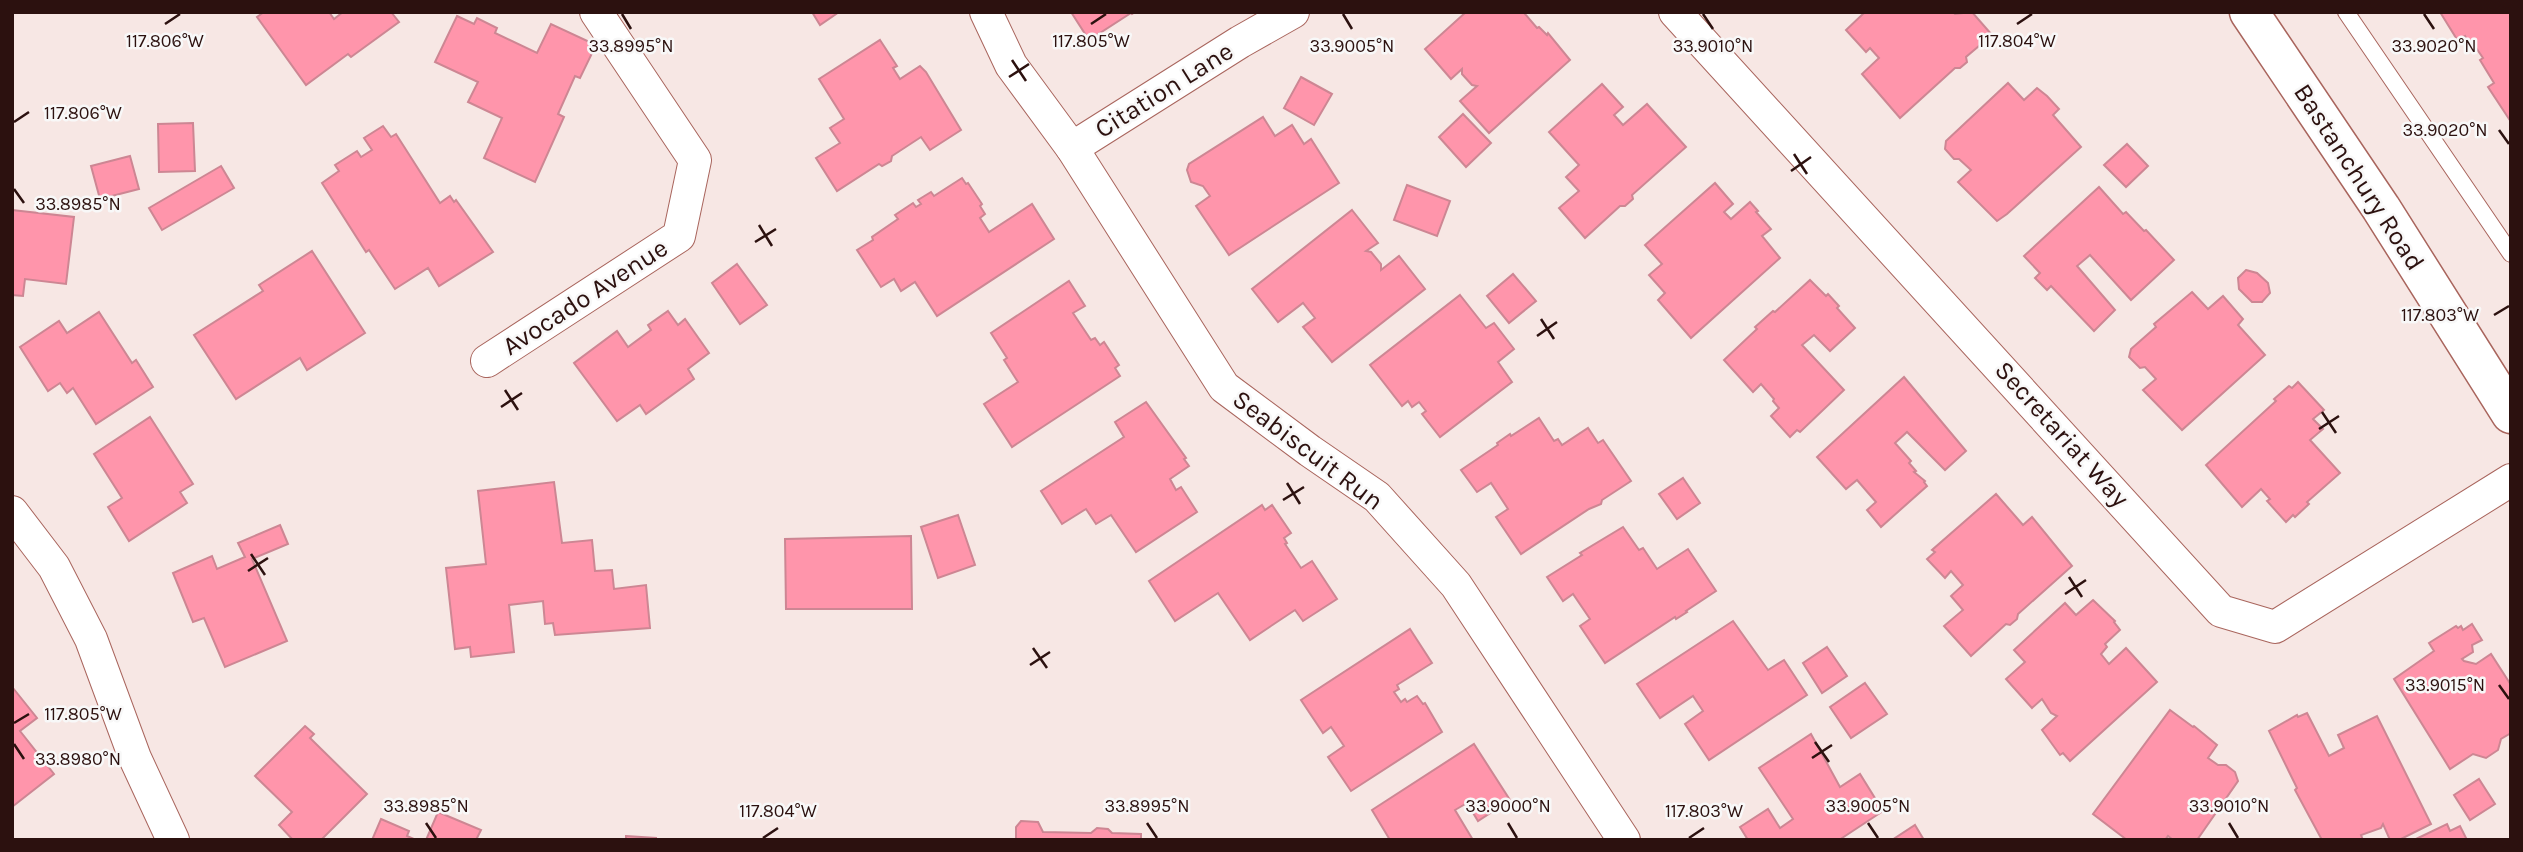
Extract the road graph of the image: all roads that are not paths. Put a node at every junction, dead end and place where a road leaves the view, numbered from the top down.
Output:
1 (596, 12) edge
2 (986, 12) edge
3 (1293, 12) edge
4 (1675, 12) edge
5 (2249, 12) edge
6 (2346, 12) edge
7 (1072, 148) junction
8 (2511, 254) edge
9 (487, 361) dead end
10 (2511, 414) edge
11 (2511, 480) edge
12 (12, 512) edge
13 (173, 840) edge
14 (1625, 840) edge

1 - 9 street, Avocado Avenue
2 - 7 street, Seabiscuit Run
3 - 7 street, Citation Lane
4 - 11 street, Secretariat Way
5 - 10 main road, Bastanchury Road
6 - 8 lane
7 - 14 street, Seabiscuit Run
12 - 13 street

